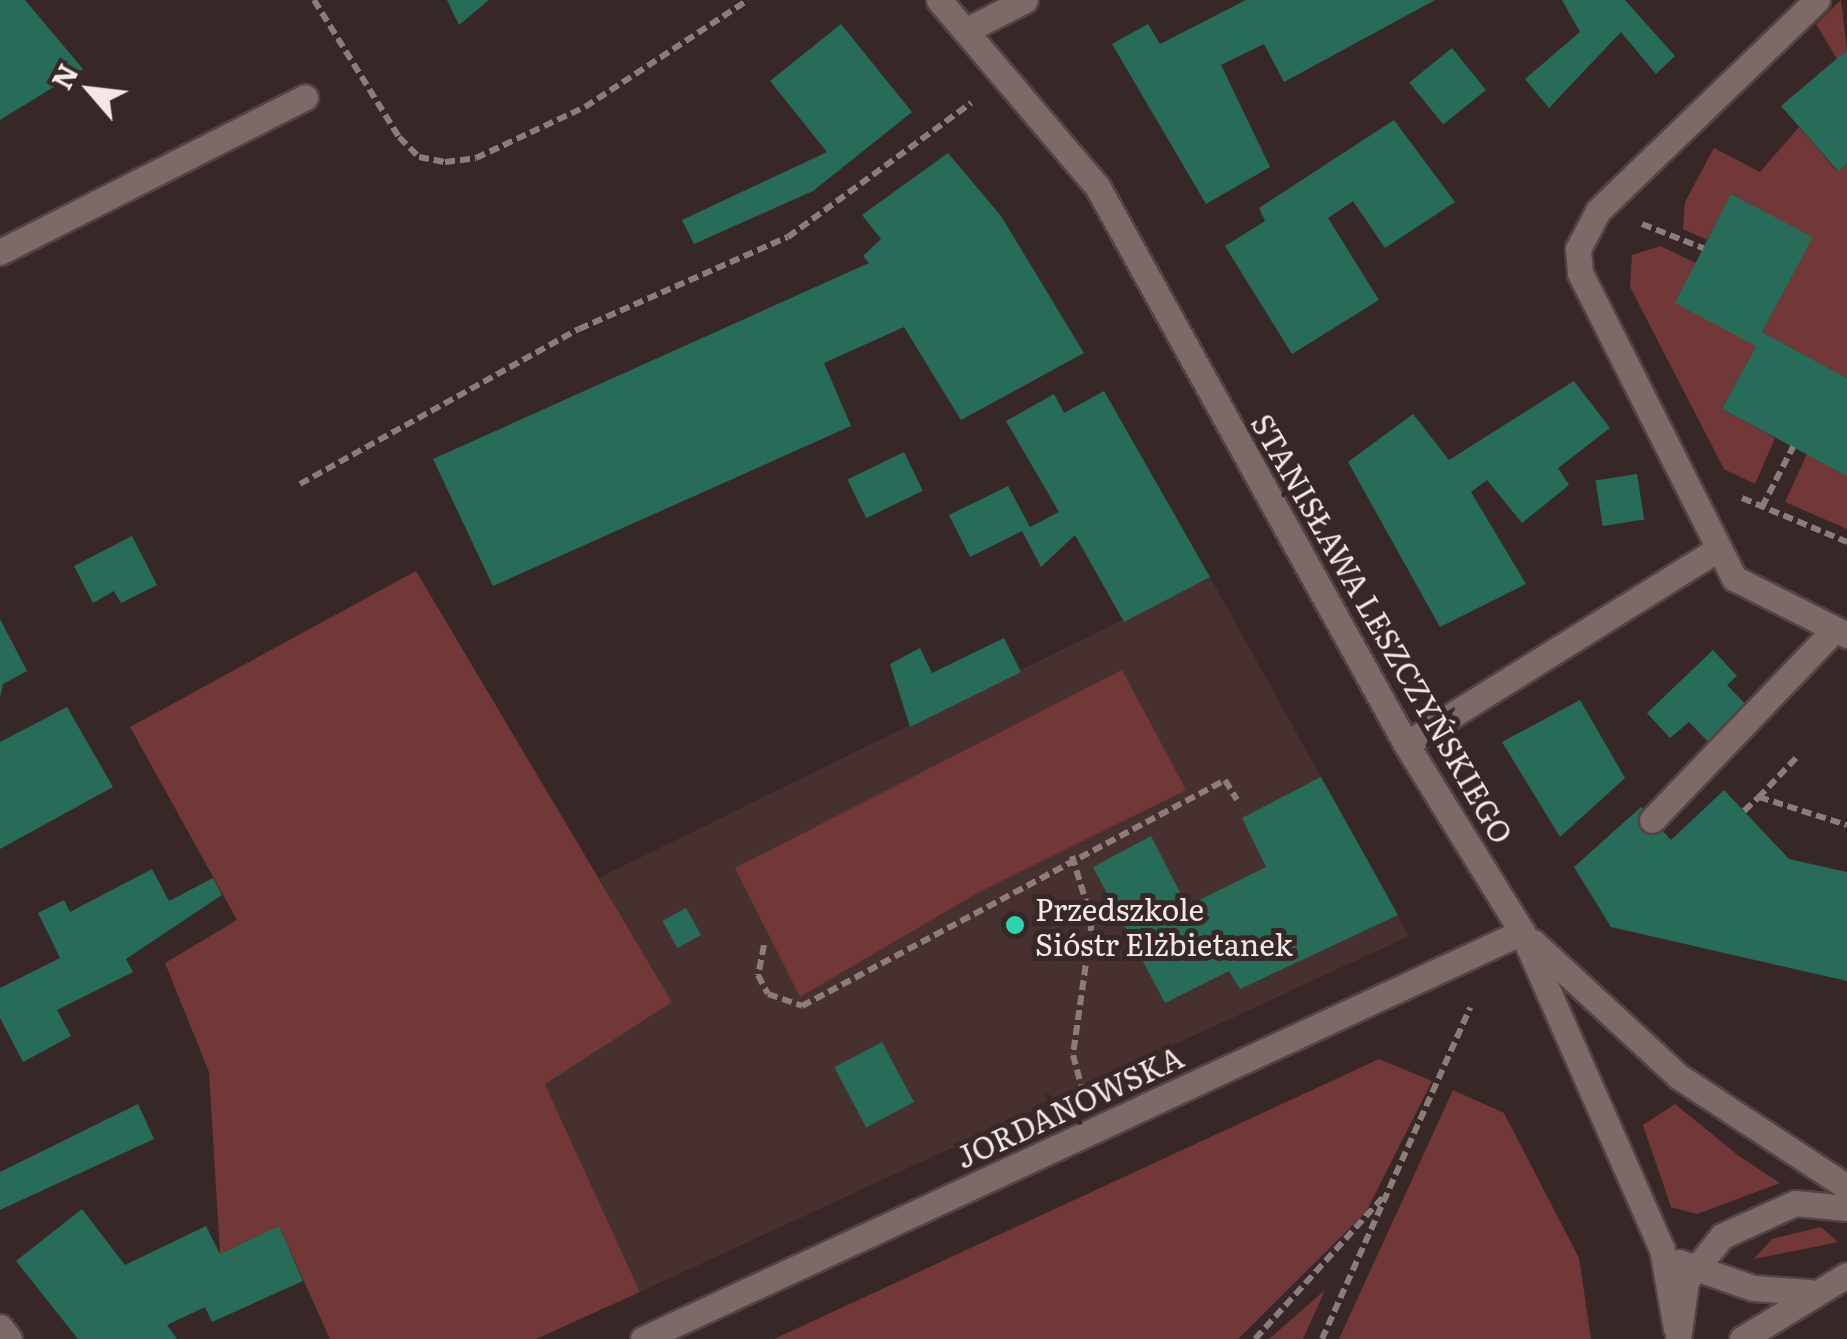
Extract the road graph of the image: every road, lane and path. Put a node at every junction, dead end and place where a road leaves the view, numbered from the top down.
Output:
1 (314, 0) edge
2 (748, 0) edge
3 (940, 0) edge
4 (1025, 0) edge
5 (1817, 0) edge
6 (967, 30) junction
7 (1006, 72) junction
8 (305, 97) dead end
9 (1628, 235) dead end
10 (1703, 248) dead end
11 (0, 252) edge
12 (1793, 447) dead end
13 (300, 484) dead end
14 (1723, 490) dead end
15 (1762, 507) junction
16 (1847, 542) edge
17 (1716, 550) junction
18 (1841, 632) edge
19 (1406, 744) junction
20 (1796, 758) dead end
21 (1759, 797) junction
22 (1237, 800) dead end
23 (1744, 811) dead end
24 (1652, 820) dead end
25 (1847, 825) edge
26 (1072, 856) junction
27 (1522, 932) junction
28 (764, 945) dead end
29 (1470, 1008) dead end
30 (1085, 1094) dead end
31 (1392, 1186) junction
32 (1847, 1187) edge
33 (1847, 1208) edge
34 (1662, 1249) junction
35 (1693, 1271) junction
36 (1847, 1275) edge
37 (1809, 1292) junction
38 (0, 1327) edge
39 (1677, 1334) edge
40 (9, 1339) edge
41 (643, 1339) edge
42 (1255, 1339) edge
43 (1322, 1339) edge
44 (1742, 1339) edge

1 - 2 path
3 - 6 street, STANISŁAWA LESZCZYŃSKIEGO
4 - 6 street
5 - 17 street
6 - 7 street, STANISŁAWA LESZCZYŃSKIEGO
7 - 13 path
7 - 19 street, STANISŁAWA LESZCZYŃSKIEGO
8 - 11 street
9 - 10 path
12 - 15 path
14 - 15 path
15 - 16 path
17 - 18 street
17 - 19 street
18 - 24 street
19 - 27 street, STANISŁAWA LESZCZYŃSKIEGO
20 - 21 path
21 - 23 path
21 - 25 path
22 - 26 path
26 - 28 path
26 - 30 path
27 - 32 street
27 - 34 street, STANISŁAWA LESZCZYŃSKIEGO
27 - 41 street, JORDANOWSKA
29 - 31 path
31 - 42 path
31 - 43 path
33 - 35 street
34 - 35 street
34 - 39 street, STANISŁAWA LESZCZYŃSKIEGO
35 - 37 street
35 - 39 street
36 - 37 street
37 - 44 street
38 - 40 street

